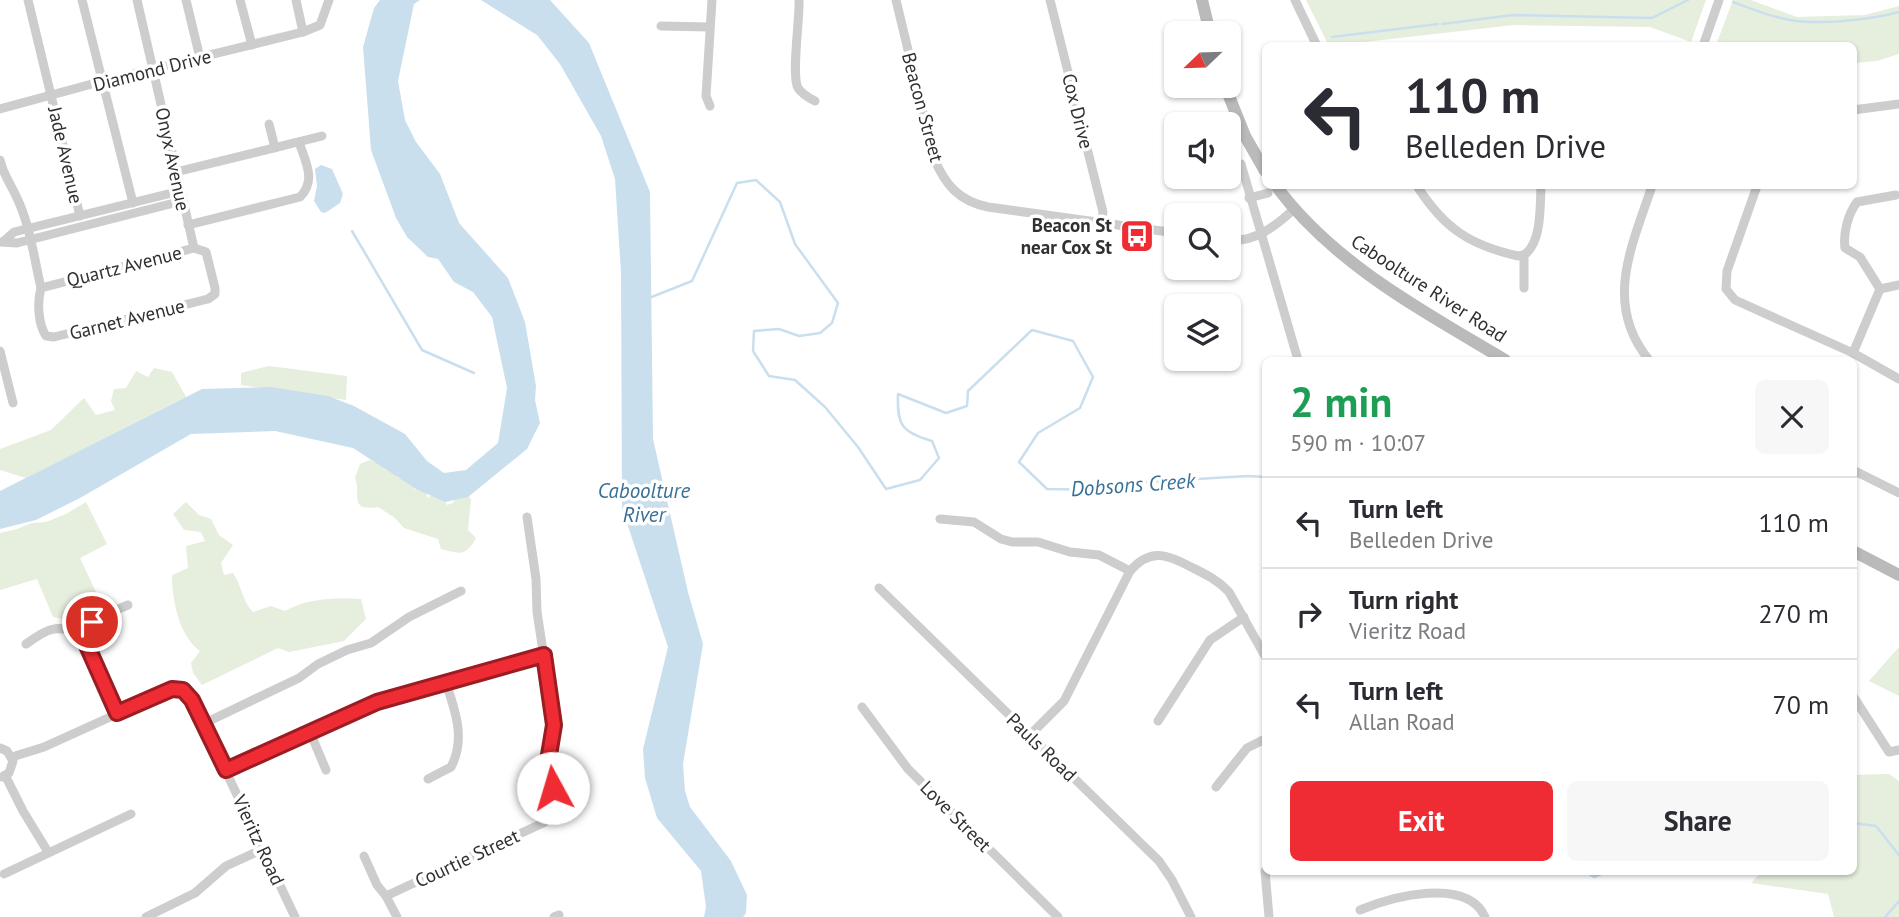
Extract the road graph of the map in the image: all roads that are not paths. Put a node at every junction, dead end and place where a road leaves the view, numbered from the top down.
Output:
1 (28, 0) edge
2 (82, 0) edge
3 (137, 0) edge
4 (186, 0) edge
5 (240, 0) edge
6 (296, 0) edge
7 (329, 0) edge
8 (712, 0) edge
9 (799, 0) edge
10 (895, 0) edge
11 (1050, 0) edge
12 (1202, 0) edge
13 (1295, 0) edge
14 (1720, 0) edge
15 (1207, 21) edge
16 (661, 26) dead end
17 (709, 27) junction
18 (303, 32) junction
19 (1315, 42) edge
20 (1704, 42) edge
21 (252, 45) junction
22 (200, 58) junction
23 (154, 69) junction
24 (103, 81) junction
25 (52, 95) junction
26 (1229, 98) edge
27 (815, 101) dead end
28 (1899, 104) edge
29 (710, 106) dead end
30 (0, 109) edge
31 (1857, 110) edge
32 (269, 124) dead end
33 (322, 136) dead end
34 (299, 142) junction
35 (275, 148) junction
36 (0, 160) edge
37 (1241, 164) dead end
38 (1262, 166) edge
39 (176, 172) junction
40 (1272, 189) edge
41 (1419, 189) edge
42 (1541, 189) edge
43 (1648, 189) edge
44 (1755, 189) edge
45 (1896, 195) dead end
46 (181, 196) junction
47 (1249, 198) junction
48 (133, 203) junction
49 (1294, 209) junction
50 (80, 216) junction
51 (1101, 223) junction
52 (188, 225) junction
53 (28, 228) junction
54 (1164, 231) edge
55 (1261, 235) junction
56 (30, 240) junction
57 (1241, 240) edge
58 (3, 241) edge
59 (194, 248) junction
60 (206, 252) joint
61 (1524, 255) junction
62 (1899, 285) edge
63 (41, 288) junction
64 (1524, 288) dead end
65 (1880, 289) junction
66 (0, 351) edge
67 (1853, 353) junction
68 (1297, 357) edge
69 (1500, 357) edge
70 (1647, 357) edge
71 (1899, 379) edge
72 (13, 403) dead end
73 (1857, 472) edge
74 (1899, 493) edge
75 (527, 517) dead end
76 (940, 519) dead end
77 (1857, 553) edge
78 (1130, 570) junction
79 (1899, 575) edge
80 (879, 588) dead end
81 (461, 591) dead end
82 (128, 605) dead end
83 (1244, 617) junction
84 (85, 632) junction
85 (26, 644) dead end
86 (1262, 650) edge
87 (544, 655) junction
88 (446, 683) junction
89 (1857, 702) edge
90 (863, 707) dead end
91 (117, 713) junction
92 (1158, 721) dead end
93 (203, 724) junction
94 (310, 732) junction
95 (1030, 735) junction
96 (1262, 740) edge
97 (0, 748) edge
98 (1899, 750) edge
99 (12, 757) junction
100 (226, 770) junction
101 (327, 770) dead end
102 (3, 776) edge
103 (428, 779) dead end
104 (1216, 787) dead end
105 (131, 814) dead end
106 (263, 849) junction
107 (48, 852) junction
108 (364, 856) dead end
109 (4, 874) dead end
110 (1265, 875) edge
111 (386, 896) junction
112 (1360, 910) dead end
113 (146, 917) edge
114 (295, 917) edge
115 (397, 917) edge
116 (1058, 917) edge
117 (1191, 917) edge
118 (1269, 917) edge
119 (1485, 917) edge

1 - 25 street, Jade Avenue
2 - 24 street
3 - 23 street, Onyx Avenue
4 - 22 street
5 - 21 street
6 - 18 street
7 - 18 street
8 - 17 street
9 - 27 street
10 - 51 street, Beacon Street
11 - 51 street, Cox Drive
12 - 15 main road
13 - 19 street
14 - 20 street
16 - 17 street
17 - 29 street
18 - 21 street, Diamond Drive
21 - 22 street, Diamond Drive
22 - 23 street, Diamond Drive
23 - 24 street, Diamond Drive
23 - 39 street, Onyx Avenue
24 - 25 street, Diamond Drive
24 - 48 street
25 - 30 street, Diamond Drive
25 - 50 street, Jade Avenue
26 - 38 main road
28 - 31 street
32 - 35 street
33 - 34 street
34 - 35 street
34 - 52 street
35 - 39 street
36 - 53 street
37 - 47 street
39 - 46 street, Onyx Avenue
40 - 47 street
40 - 49 main road, Caboolture River Road
41 - 61 street
42 - 61 street
43 - 70 street
44 - 67 street
45 - 65 street
46 - 48 street
46 - 52 street, Onyx Avenue
46 - 56 street
47 - 55 street
48 - 50 street
49 - 55 street
49 - 69 main road, Caboolture River Road
50 - 53 street
51 - 54 street, Beacon Street
52 - 59 street, Onyx Avenue
53 - 56 street
53 - 58 street
55 - 57 street
55 - 68 street
56 - 58 street
56 - 63 street
59 - 60 street, Quartz Avenue
59 - 63 street, Quartz Avenue
60 - 63 street, Garnet Avenue
61 - 64 street
62 - 65 street
65 - 67 street
66 - 72 street
67 - 71 street
73 - 74 street
75 - 87 street
76 - 78 street
77 - 79 main road
78 - 83 street
78 - 95 street
80 - 95 street, Pauls Road
81 - 93 street
82 - 84 street
83 - 86 street
83 - 92 street
84 - 85 street
84 - 91 street
87 - 88 street
87 - 111 street, Courtie Street
88 - 94 street
88 - 103 street
89 - 98 street
90 - 116 street, Love Street
91 - 93 street, Vieritz Road
91 - 99 street
93 - 100 street, Vieritz Road
94 - 100 street
94 - 101 street
95 - 117 street, Pauls Road
96 - 104 street
97 - 99 street
99 - 102 street
100 - 106 street, Vieritz Road
102 - 107 street
105 - 107 street
106 - 113 street
106 - 114 street, Vieritz Road
107 - 109 street
108 - 111 street
110 - 118 street
111 - 115 street
112 - 119 street

